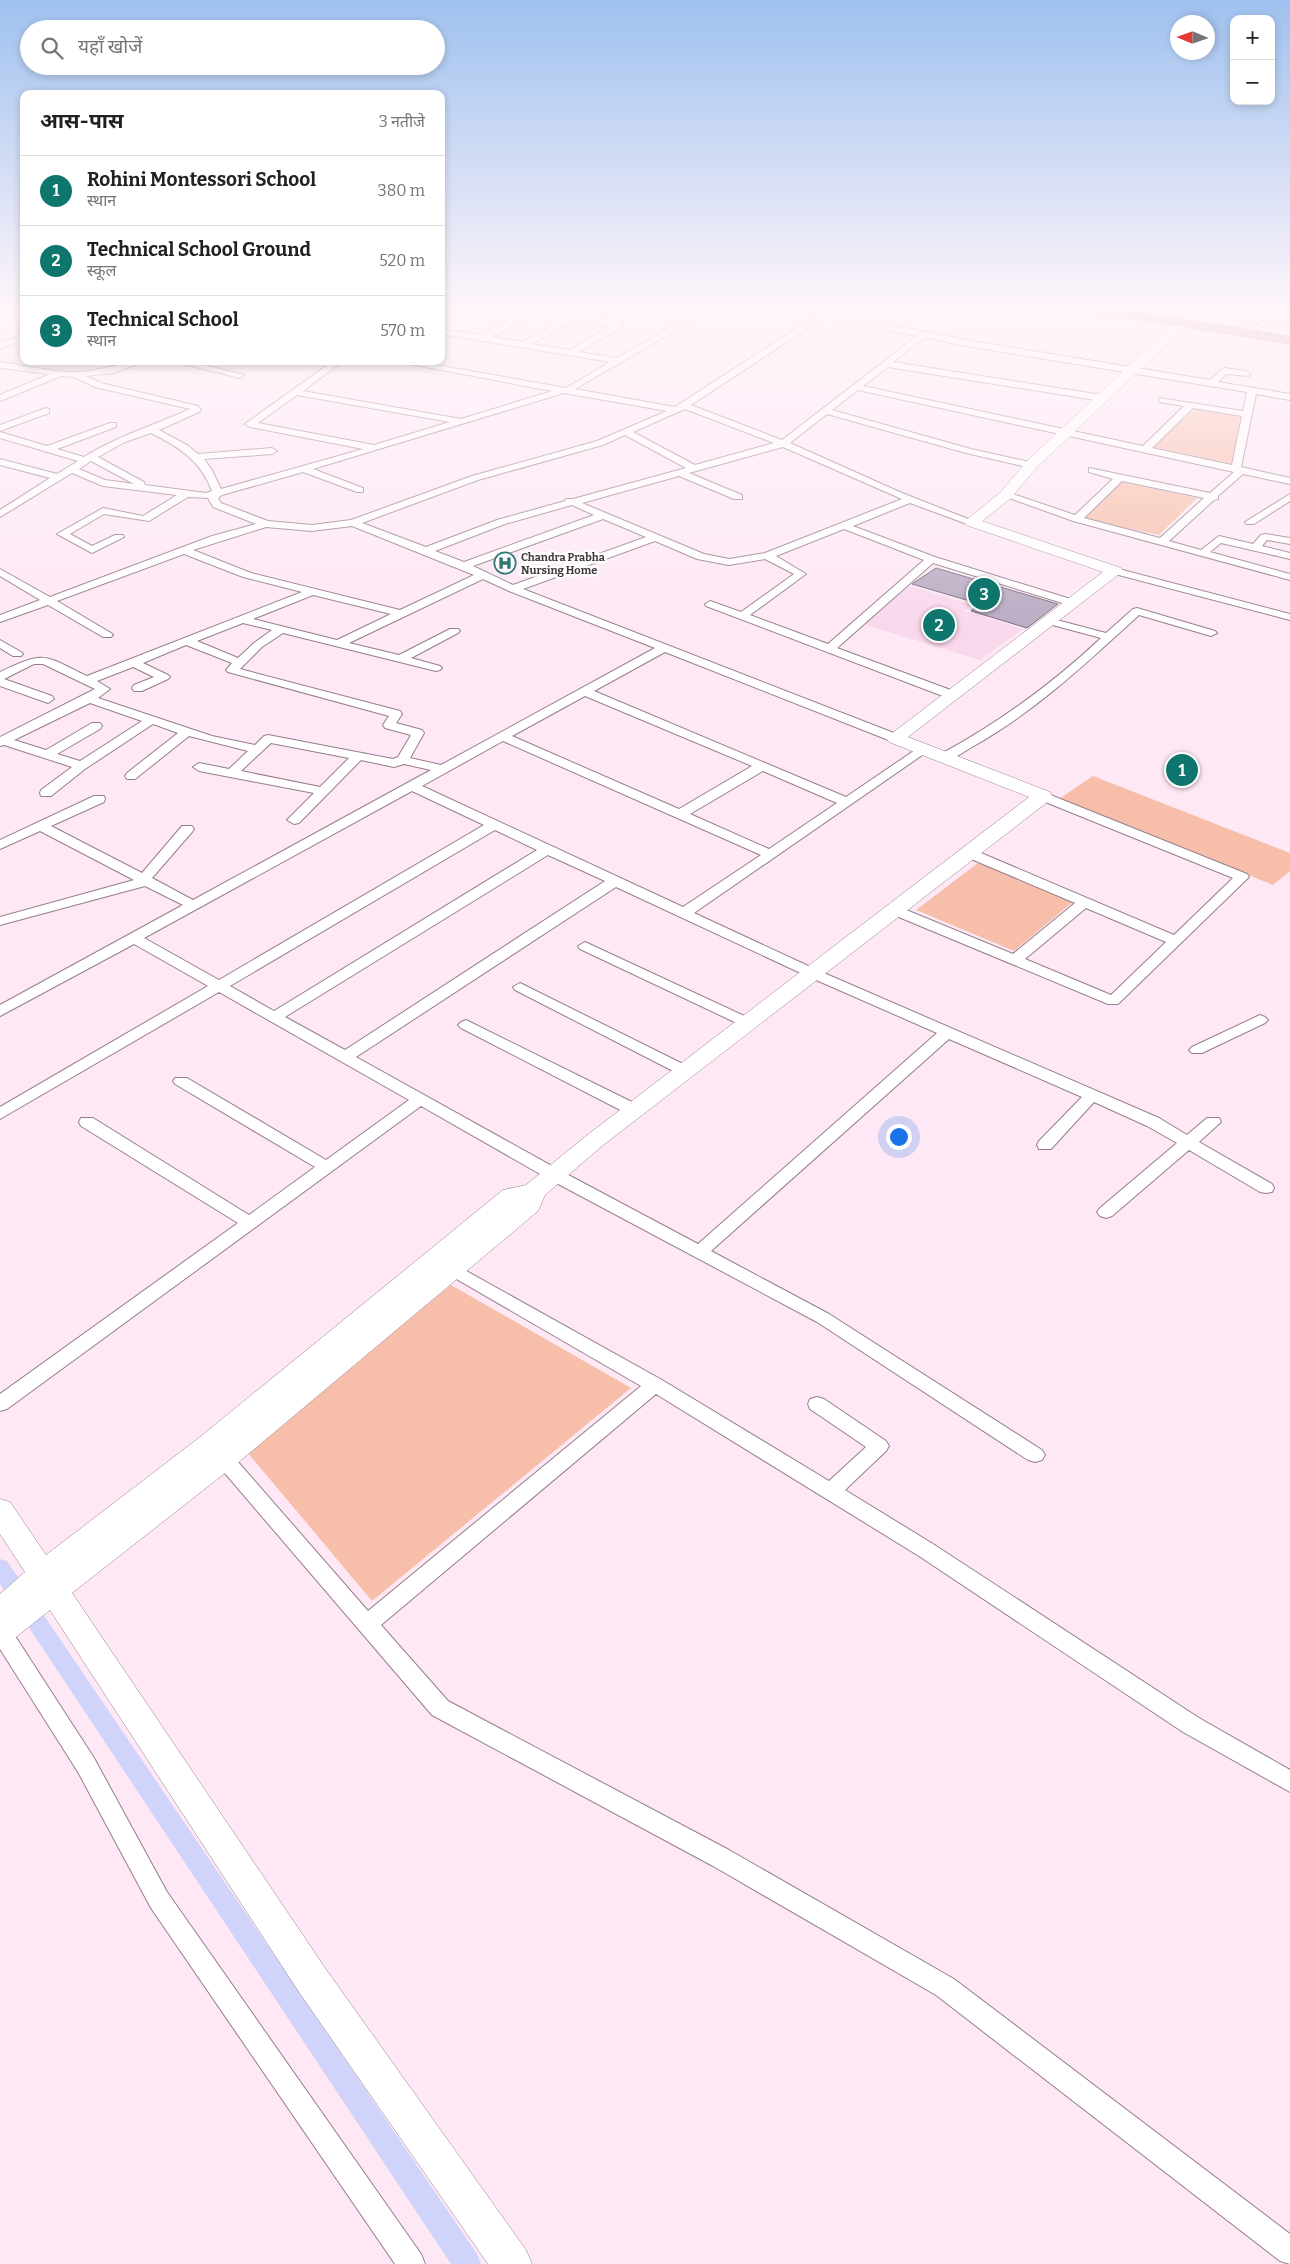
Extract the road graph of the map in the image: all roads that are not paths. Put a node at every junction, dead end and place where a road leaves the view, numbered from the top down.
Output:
1 (33, 416) edge
2 (184, 416) edge
3 (262, 416) edge
4 (431, 416) edge
5 (480, 416) edge
6 (663, 416) edge
7 (703, 416) edge
8 (819, 416) edge
9 (842, 416) edge
10 (990, 416) edge
11 (1083, 416) edge
12 (1180, 416) edge
13 (1247, 416) edge
14 (462, 421) junction
15 (113, 425) dead end
16 (0, 428) edge
17 (152, 430) junction
18 (626, 432) junction
19 (1066, 432) junction
20 (0, 435) edge
21 (783, 444) junction
22 (376, 448) junction
23 (47, 449) junction
24 (1146, 449) junction
25 (272, 451) dead end
26 (198, 457) junction
27 (88, 458) junction
28 (0, 462) edge
29 (1031, 465) junction
30 (72, 468) junction
31 (693, 468) junction
32 (304, 469) junction
33 (1238, 469) junction
34 (1092, 470) dead end
35 (679, 472) junction
36 (58, 477) junction
37 (1120, 478) junction
38 (1290, 480) edge
39 (150, 489) junction
40 (360, 490) dead end
41 (218, 493) junction
42 (186, 494) junction
43 (1006, 495) junction
44 (738, 497) dead end
45 (1214, 497) junction
46 (1290, 497) edge
47 (909, 500) junction
48 (570, 501) junction
49 (0, 514) edge
50 (604, 515) junction
51 (1077, 519) junction
52 (971, 522) junction
53 (1250, 522) dead end
54 (354, 523) junction
55 (266, 524) junction
56 (845, 526) junction
57 (119, 537) dead end
58 (653, 538) junction
59 (1290, 541) edge
60 (1162, 542) junction
61 (1255, 548) junction
62 (184, 550) junction
63 (426, 551) junction
64 (1202, 554) junction
65 (767, 556) junction
66 (1290, 556) edge
67 (931, 559) junction
68 (464, 566) junction
69 (1116, 571) junction
70 (0, 572) edge
71 (482, 575) junction
72 (1290, 576) edge
73 (514, 589) junction
74 (313, 591) junction
75 (51, 602) junction
76 (1290, 602) edge
77 (1073, 603) junction
78 (710, 604) dead end
79 (401, 613) junction
80 (1278, 614) junction
81 (742, 616) junction
82 (1290, 617) edge
83 (0, 619) edge
84 (241, 619) junction
85 (1049, 621) junction
86 (282, 629) junction
87 (454, 631) dead end
88 (1211, 633) dead end
89 (107, 635) dead end
90 (1108, 637) junction
91 (186, 641) junction
92 (0, 643) edge
93 (338, 643) junction
94 (664, 648) junction
95 (829, 649) junction
96 (17, 654) dead end
97 (401, 659) junction
98 (132, 662) junction
99 (240, 662) junction
100 (436, 668) dead end
101 (0, 677) edge
102 (86, 681) junction
103 (0, 682) edge
104 (138, 688) dead end
105 (584, 691) junction
106 (952, 695) junction
107 (48, 699) dead end
108 (89, 699) junction
109 (151, 720) junction
110 (96, 726) dead end
111 (187, 732) junction
112 (501, 736) junction
113 (895, 738) junction
114 (2, 741) edge
115 (257, 749) junction
116 (926, 749) junction
117 (47, 755) junction
118 (358, 756) junction
119 (945, 757) junction
120 (403, 760) junction
121 (81, 766) junction
122 (762, 766) junction
123 (199, 767) dead end
124 (442, 769) junction
125 (232, 773) junction
126 (131, 776) dead end
127 (412, 786) junction
128 (322, 791) junction
129 (46, 794) dead end
130 (1043, 796) junction
131 (99, 799) dead end
132 (847, 802) junction
133 (680, 814) junction
134 (294, 820) dead end
135 (495, 824) junction
136 (40, 826) junction
137 (186, 829) dead end
138 (0, 845) edge
139 (548, 849) junction
140 (968, 853) junction
141 (770, 854) junction
142 (145, 880) junction
143 (615, 881) junction
144 (1085, 902) junction
145 (194, 905) junction
146 (894, 910) junction
147 (684, 913) junction
148 (0, 921) edge
149 (134, 938) junction
150 (1176, 941) junction
151 (585, 946) dead end
152 (1015, 960) junction
153 (812, 973) junction
154 (218, 985) junction
155 (520, 987) dead end
156 (2, 1007) edge
157 (274, 1017) junction
158 (1260, 1020) dead end
159 (748, 1023) junction
160 (466, 1025) dead end
161 (948, 1032) junction
162 (1197, 1050) dead end
163 (345, 1057) junction
164 (685, 1071) junction
165 (181, 1080) dead end
166 (1092, 1095) junction
167 (420, 1099) junction
168 (634, 1110) junction
169 (0, 1114) edge
170 (87, 1122) dead end
171 (1213, 1122) dead end
172 (1188, 1142) junction
173 (1045, 1145) dead end
174 (326, 1167) junction
175 (543, 1183) junction
176 (1266, 1188) dead end
177 (1106, 1212) dead end
178 (250, 1223) junction
179 (698, 1252) junction
180 (452, 1269) junction
181 (655, 1385) junction
182 (0, 1404) edge
183 (817, 1404) dead end
184 (217, 1451) junction
185 (1035, 1455) dead end
186 (830, 1491) junction
187 (0, 1510) edge
188 (43, 1587) junction
189 (367, 1624) junction
190 (1, 1627) edge
191 (1290, 1782) edge
192 (1290, 2251) edge
193 (410, 2264) edge
194 (512, 2264) edge

1 - 16 street
2 - 17 street
3 - 22 street
4 - 14 street
5 - 14 street
6 - 18 street
7 - 21 street
8 - 21 street
9 - 29 street
10 - 19 street
11 - 19 street
12 - 24 street
13 - 33 street
14 - 22 street
15 - 23 street
17 - 26 street
17 - 27 street
18 - 31 street
18 - 54 street
19 - 24 street
19 - 29 street
20 - 23 street
21 - 31 street
21 - 47 street
22 - 32 street
23 - 27 street
24 - 33 street
25 - 26 street
26 - 41 street
27 - 30 street
27 - 39 street
28 - 36 street
29 - 43 street
30 - 36 street
30 - 39 street
31 - 35 street
32 - 40 street
32 - 41 street
33 - 38 street
33 - 45 street
34 - 37 street
35 - 44 street
35 - 48 street
36 - 49 street
37 - 45 street
37 - 51 street
39 - 42 street
41 - 42 street
41 - 55 street
42 - 57 street
43 - 51 street
43 - 52 street
45 - 60 street
46 - 53 street
47 - 52 street
47 - 56 street
48 - 50 street
48 - 63 street
50 - 58 street
50 - 68 street
51 - 60 street
52 - 69 street
54 - 55 street
54 - 63 street
55 - 62 street
56 - 65 street
56 - 67 street
58 - 65 street
58 - 73 street
59 - 61 street
60 - 64 street
61 - 64 street
61 - 66 street
62 - 74 street
62 - 75 street
63 - 68 street
64 - 72 street
65 - 81 street
67 - 77 street
67 - 95 street
68 - 71 street
69 - 77 street
69 - 80 street
70 - 75 street
71 - 73 street
71 - 79 street
73 - 94 street
74 - 79 street
74 - 84 street
75 - 83 street
75 - 89 street
76 - 80 street
77 - 85 street
78 - 81 street
79 - 93 street
80 - 82 street
81 - 95 street
84 - 86 street
84 - 91 street
85 - 90 street
85 - 106 street
86 - 93 street
86 - 99 street
87 - 97 street
88 - 90 street
90 - 119 street
91 - 98 street
91 - 99 street
92 - 96 street
93 - 97 street
94 - 105 street
94 - 113 street
95 - 106 street
97 - 100 street
98 - 102 street
98 - 104 street
99 - 120 street
101 - 102 street
102 - 108 street
103 - 107 street
105 - 112 street
105 - 122 street
106 - 113 street
108 - 109 street
108 - 114 street
109 - 111 street
109 - 121 street
110 - 117 street
111 - 115 street
111 - 126 street
112 - 124 street
112 - 133 street
113 - 116 street
114 - 117 street
115 - 118 street
115 - 125 street
116 - 119 street
116 - 132 street
117 - 121 street
118 - 120 street
118 - 128 street
119 - 130 street
120 - 124 street
121 - 129 street
122 - 132 street
122 - 133 street
123 - 125 street
124 - 127 street
125 - 128 street
127 - 135 street
127 - 145 street
128 - 134 street
130 - 140 street
130 - 150 street
131 - 136 street
132 - 141 street
133 - 141 street
135 - 139 street
135 - 154 street
136 - 138 street
136 - 142 street
137 - 142 street
139 - 143 street
139 - 157 street
140 - 144 street
140 - 146 street
141 - 147 street
142 - 145 street
142 - 148 street
143 - 147 street
143 - 163 street
144 - 150 street
144 - 152 street
145 - 149 street
146 - 152 street
146 - 153 street
147 - 153 street
149 - 154 street
149 - 156 street
150 - 152 street
151 - 159 street
153 - 159 street
153 - 161 street
154 - 157 street
154 - 169 street
155 - 164 street
157 - 163 street
158 - 162 street
159 - 164 street
160 - 168 street
161 - 166 street
161 - 179 street
163 - 167 street
164 - 168 street
165 - 174 street
166 - 172 street
166 - 173 street
167 - 174 street
167 - 175 street
168 - 175 street
170 - 178 street
171 - 172 street
172 - 176 street
172 - 177 street
174 - 178 street
175 - 179 street
175 - 180 street
175 - 184 street
178 - 182 street
179 - 185 street
180 - 181 street
180 - 184 street
181 - 186 street
181 - 189 street
183 - 186 street
184 - 188 street
184 - 189 street
186 - 191 street
187 - 188 street
188 - 190 street
188 - 194 street
189 - 192 street
190 - 193 street

